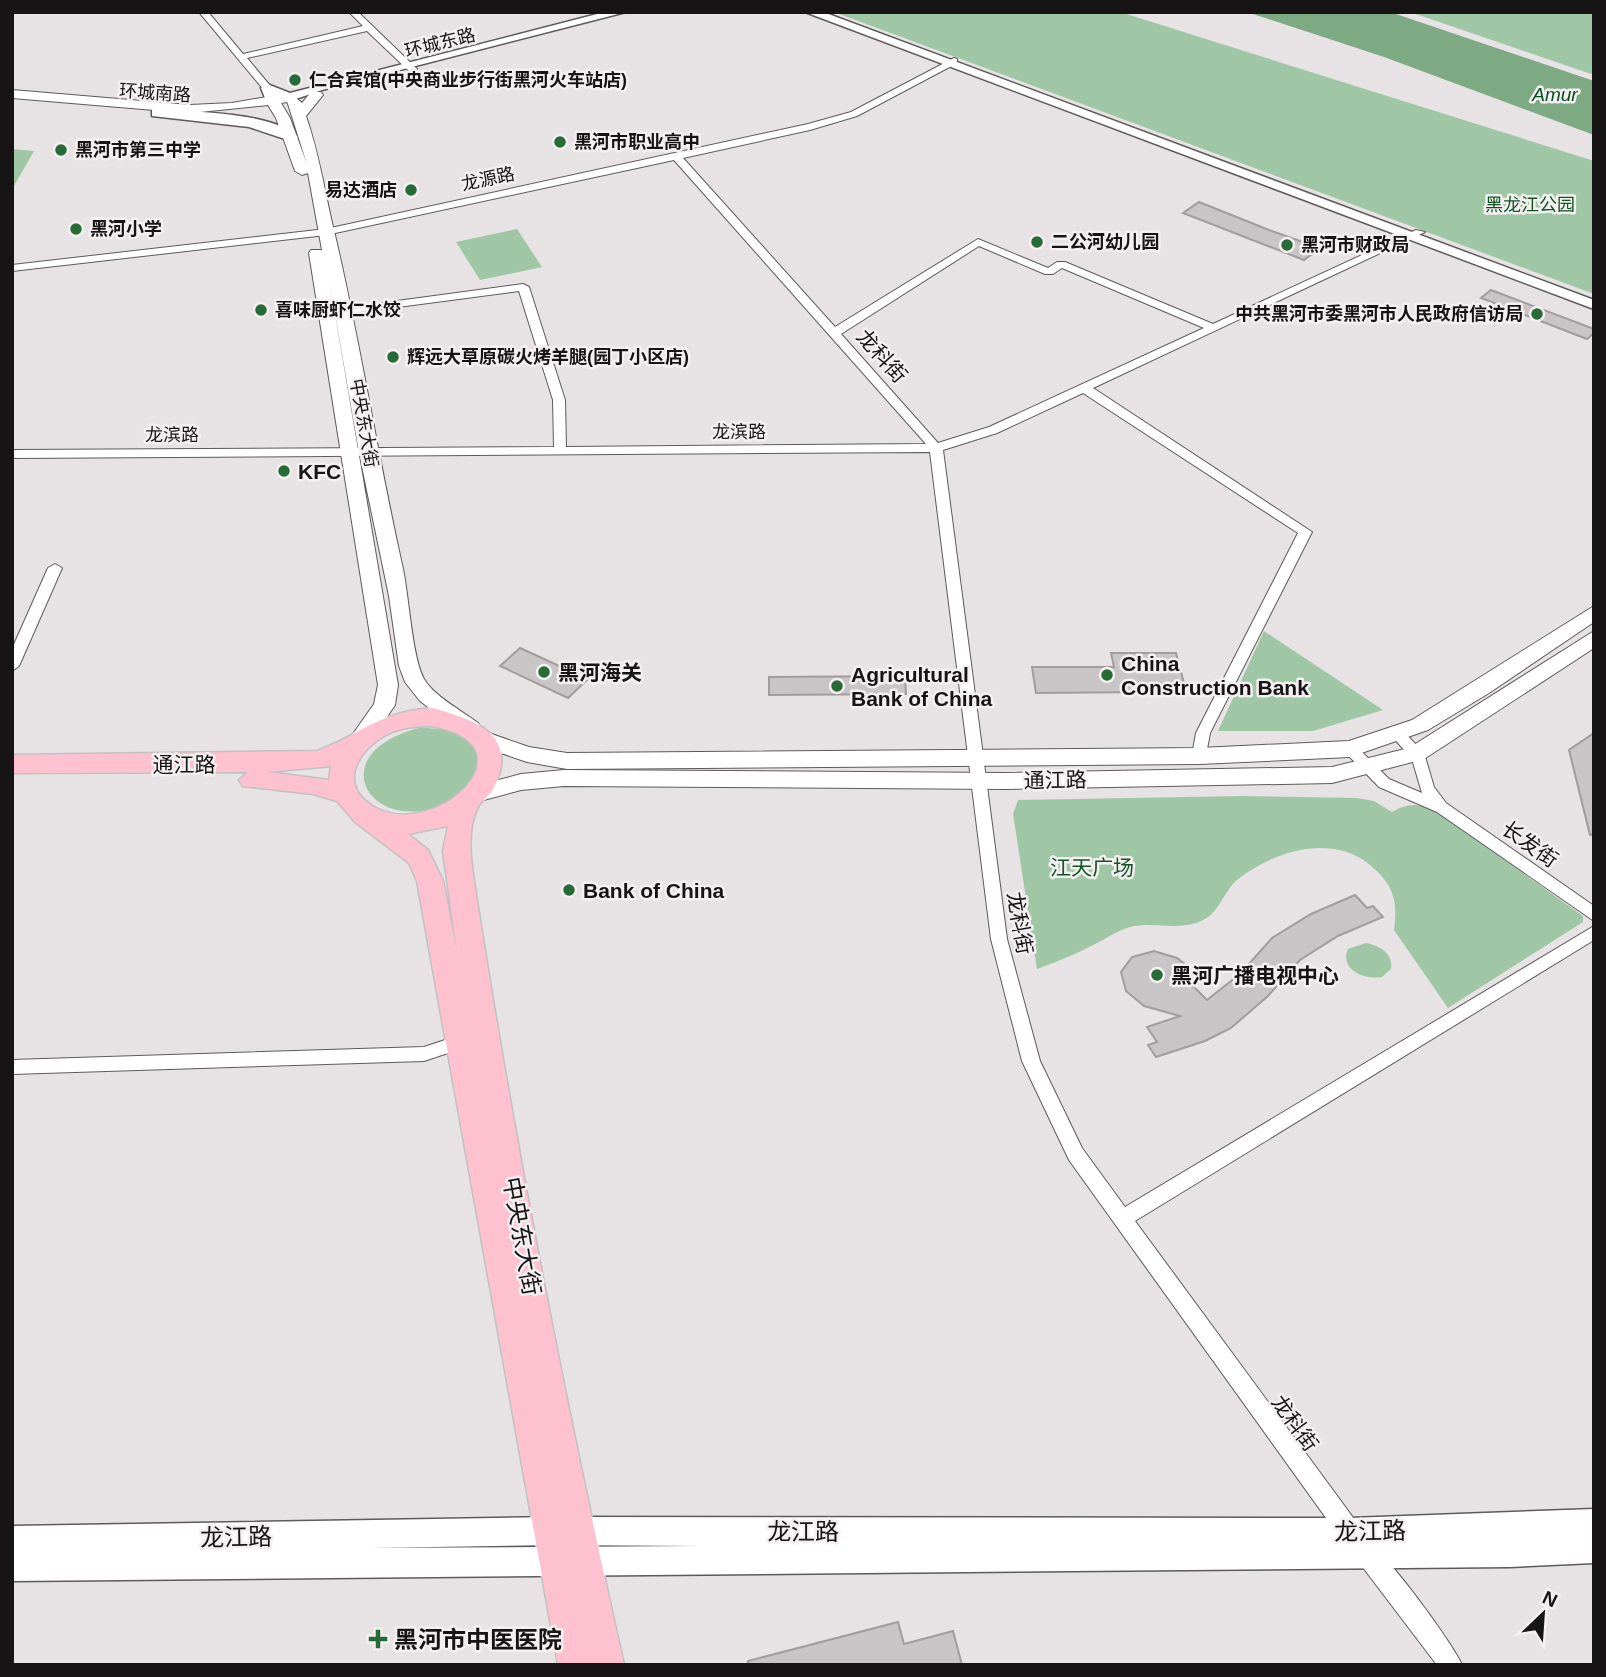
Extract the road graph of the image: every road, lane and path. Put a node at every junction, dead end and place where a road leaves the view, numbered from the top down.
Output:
1 (203, 12) edge
2 (353, 12) edge
3 (620, 12) edge
4 (636, 12) edge
5 (811, 12) edge
6 (824, 12) edge
7 (368, 28) junction
8 (241, 57) junction
9 (951, 62) junction
10 (410, 67) junction
11 (12, 94) edge
12 (316, 95) joint
13 (12, 100) edge
14 (284, 101) junction
15 (157, 113) junction
16 (291, 137) junction
17 (675, 155) junction
18 (320, 233) junction
19 (1416, 234) junction
20 (12, 268) edge
21 (1594, 298) edge
22 (1594, 305) edge
23 (345, 311) junction
24 (1214, 328) junction
25 (834, 333) junction
26 (1084, 388) junction
27 (936, 448) junction
28 (560, 451) junction
29 (359, 452) junction
30 (12, 454) edge
31 (55, 568) dead end
32 (1594, 612) edge
33 (1594, 638) edge
34 (12, 666) edge
35 (477, 733) junction
36 (1398, 735) junction
37 (356, 744) junction
38 (1350, 750) junction
39 (1416, 754) junction
40 (1200, 756) junction
41 (12, 764) edge
42 (1368, 768) junction
43 (977, 770) junction
44 (12, 782) edge
45 (472, 800) junction
46 (354, 805) junction
47 (1442, 808) junction
48 (1594, 915) edge
49 (1594, 932) edge
50 (460, 1042) junction
51 (12, 1067) edge
52 (1122, 1219) junction
53 (1594, 1523) edge
54 (12, 1540) edge
55 (1358, 1543) junction
56 (567, 1547) junction
57 (1594, 1549) edge
58 (12, 1566) edge
59 (577, 1665) edge
60 (605, 1665) edge
61 (1451, 1665) edge

1 - 8 street
2 - 7 street
3 - 10 street, 环城东路
4 - 10 street, 环城东路
5 - 9 street
6 - 9 street
7 - 8 street
7 - 10 street
8 - 14 street
9 - 17 street, 龙源路
9 - 19 street
10 - 12 street, 环城东路
10 - 14 street, 环城东路
11 - 14 main road, 环城南路
12 - 14 main road
13 - 15 main road, 环城南路
14 - 15 main road, 环城南路
14 - 16 main road, 中央东大街
14 - 18 main road, 中央东大街
15 - 16 street
16 - 18 main road, 中央东大街
17 - 18 street, 龙源路
17 - 25 street, 龙科街
18 - 20 street, 龙源路
18 - 23 main road, 中央东大街
18 - 29 main road, 中央东大街
19 - 21 street
19 - 22 street
19 - 24 street, 龙滨路
23 - 28 street
23 - 29 main road, 中央东大街
24 - 25 street
24 - 26 street, 龙滨路
25 - 27 street, 龙科街
26 - 27 street, 龙滨路
26 - 40 street
27 - 28 street, 龙滨路
27 - 43 street, 龙科街
28 - 29 street, 龙滨路
29 - 30 street, 龙滨路
29 - 35 main road, 中央东大街
29 - 37 main road, 中央东大街
31 - 34 street
32 - 36 main road, 通江路
33 - 39 main road, 通江路
35 - 37 main road
35 - 43 main road, 通江路
35 - 45 main road
36 - 38 main road, 通江路
36 - 39 street, 长发街
37 - 41 main road, 通江路
37 - 46 main road
38 - 40 main road, 通江路
38 - 42 street, 长发街
39 - 42 main road, 通江路
39 - 47 street, 长发街
40 - 43 main road, 通江路
42 - 43 main road, 通江路
42 - 47 street, 长发街
43 - 45 main road, 通江路
43 - 52 street, 龙科街
44 - 46 main road, 通江路
45 - 46 main road
45 - 56 main road, 中央东大街
46 - 50 main road
47 - 48 street, 长发街
49 - 52 street
50 - 51 street
50 - 56 main road
52 - 55 street, 龙科街
53 - 55 street, 龙江路
54 - 56 street, 龙江路
55 - 56 street, 龙江路
55 - 57 street, 龙江路
55 - 61 street, 龙科街
56 - 58 street, 龙江路
56 - 59 main road
56 - 60 main road, 中央东大街

